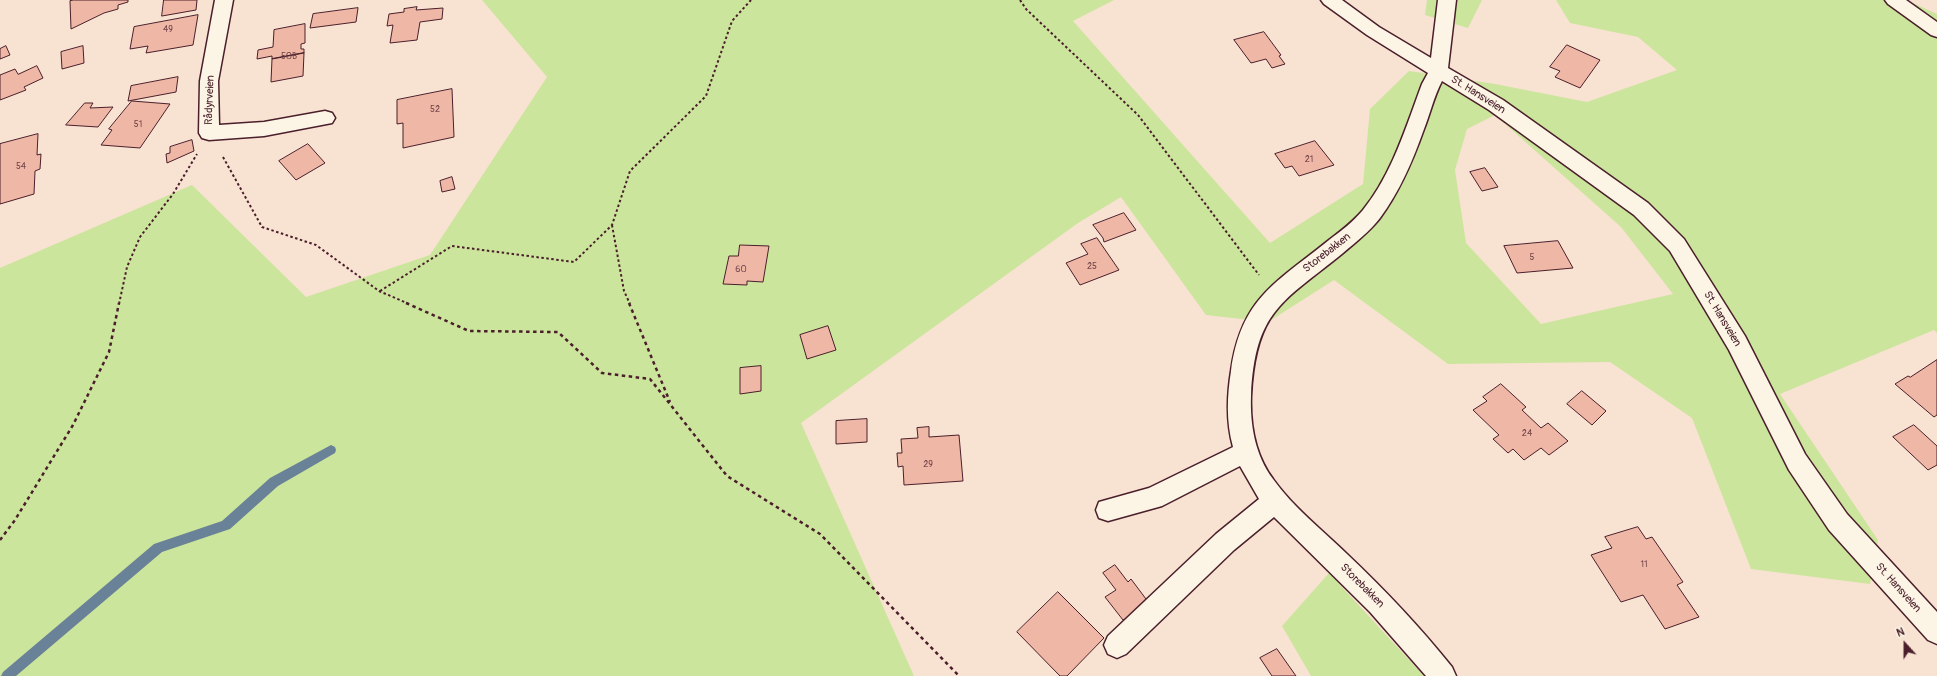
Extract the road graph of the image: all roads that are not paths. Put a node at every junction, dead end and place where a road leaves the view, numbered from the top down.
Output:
1 (224, 0) edge
2 (1330, 0) edge
3 (1447, 0) edge
4 (1894, 0) edge
5 (1937, 31) edge
6 (1439, 70) junction
7 (325, 118) dead end
8 (1246, 452) junction
9 (1276, 500) junction
10 (1108, 510) dead end
11 (1937, 631) edge
12 (1117, 645) dead end
13 (1443, 676) edge

1 - 7 street, Rådyrveien
2 - 6 street, St. Hansveien
3 - 6 street, Storebakken
4 - 5 street
6 - 8 street, Storebakken
6 - 11 street, St. Hansveien
8 - 9 street, Storebakken
8 - 10 street
9 - 12 street
9 - 13 street, Storebakken

